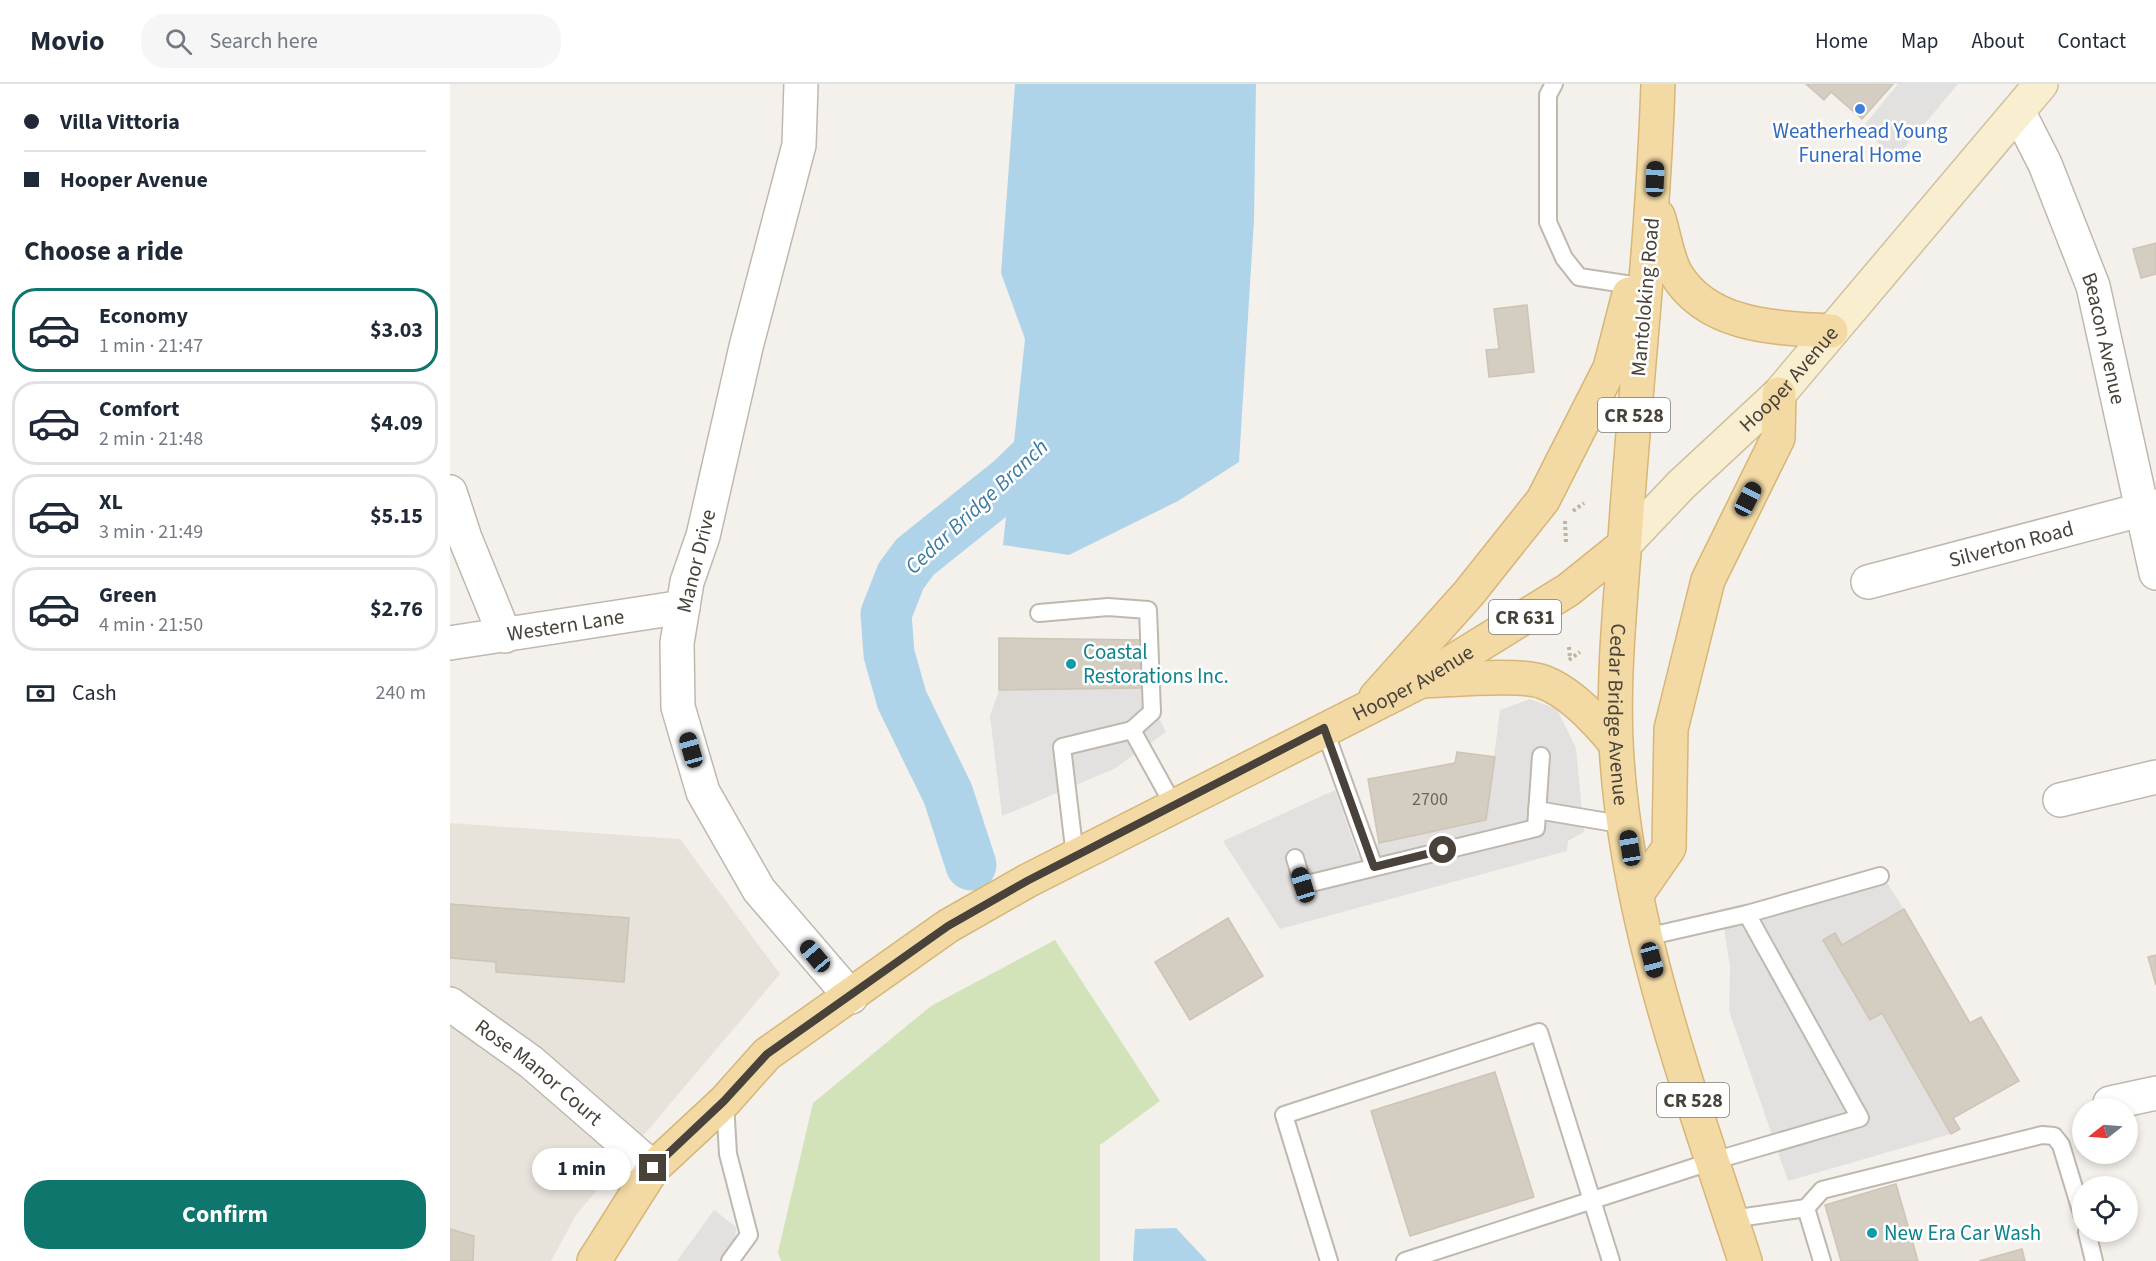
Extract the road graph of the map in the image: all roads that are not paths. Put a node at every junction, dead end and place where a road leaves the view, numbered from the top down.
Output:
1 (801, 84) edge
2 (1554, 84) edge
3 (1658, 84) edge
4 (2041, 84) edge
5 (2019, 113) junction
6 (1654, 203) junction
7 (1639, 286) junction
8 (1831, 332) junction
9 (1779, 394) junction
10 (450, 492) edge
11 (2149, 508) edge
12 (1624, 545) junction
13 (2156, 573) edge
14 (1868, 582) dead end
15 (682, 607) junction
16 (1039, 613) dead end
17 (505, 636) junction
18 (450, 643) edge
19 (1421, 681) junction
20 (1368, 707) junction
21 (1324, 728) junction
22 (1132, 730) junction
23 (1616, 744) junction
24 (1540, 756) dead end
25 (2156, 777) edge
26 (2060, 800) dead end
27 (1174, 806) junction
28 (1537, 810) junction
29 (1626, 825) junction
30 (1076, 856) junction
31 (1295, 858) dead end
32 (1374, 867) junction
33 (1880, 876) dead end
34 (1637, 894) junction
35 (1747, 914) junction
36 (1646, 937) junction
37 (851, 997) junction
38 (450, 1004) edge
39 (2156, 1093) edge
40 (2133, 1098) edge
41 (724, 1101) junction
42 (1713, 1161) junction
43 (653, 1168) junction
44 (2072, 1181) edge
45 (1592, 1200) junction
46 (1806, 1208) junction
47 (1732, 1219) junction
48 (2089, 1242) edge
49 (594, 1261) edge
50 (730, 1261) edge
51 (1329, 1261) edge
52 (1406, 1261) edge
53 (1611, 1261) edge
54 (1745, 1261) edge
55 (1822, 1261) edge
56 (2094, 1261) edge

1 - 15 street, Manor Drive
2 - 7 lane
3 - 6 main road, Mantoloking Road / CR 528
4 - 5 main road, Hooper Avenue / CR 631
5 - 8 main road, Hooper Avenue / CR 631
5 - 11 street, Beacon Avenue
6 - 7 main road, Mantoloking Road / CR 528
6 - 8 main road
7 - 12 main road, Mantoloking Road / CR 528
7 - 20 main road
8 - 9 main road, Hooper Avenue / CR 631
9 - 12 main road, Hooper Avenue / CR 631
9 - 34 main road
10 - 17 street
11 - 13 street, Beacon Avenue
11 - 14 street, Silverton Road
12 - 19 main road, Hooper Avenue / CR 631
12 - 23 main road, Cedar Bridge Avenue / CR 528
15 - 17 street, Western Lane
15 - 37 street, Manor Drive
16 - 22 lane
17 - 18 street, Western Lane
19 - 20 main road, Hooper Avenue / CR 631
19 - 23 main road
20 - 21 main road, Hooper Avenue / CR 631
21 - 27 main road, Hooper Avenue / CR 631
21 - 32 lane
22 - 27 lane
22 - 30 lane
23 - 29 main road, Cedar Bridge Avenue / CR 528
24 - 28 lane
25 - 26 street
27 - 30 main road, Hooper Avenue / CR 631
28 - 29 lane
28 - 32 lane
29 - 34 main road, Cedar Bridge Avenue / CR 528
30 - 37 main road, Hooper Avenue / CR 631
31 - 32 lane
33 - 35 lane
34 - 36 main road, Cedar Bridge Avenue / CR 528
35 - 36 lane
35 - 42 lane
36 - 42 main road, Cedar Bridge Avenue / CR 528
37 - 41 main road, Hooper Avenue / CR 631
38 - 43 street, Rose Manor Court
39 - 40 street
41 - 43 main road, Hooper Avenue / CR 631
41 - 50 lane
42 - 45 lane
42 - 47 main road, Cedar Bridge Avenue / CR 528
43 - 49 main road, Hooper Avenue / CR 631
44 - 46 lane
45 - 51 lane
45 - 52 lane
45 - 53 lane
46 - 47 lane
46 - 55 lane
47 - 54 main road, Cedar Bridge Avenue / CR 528
48 - 56 lane

